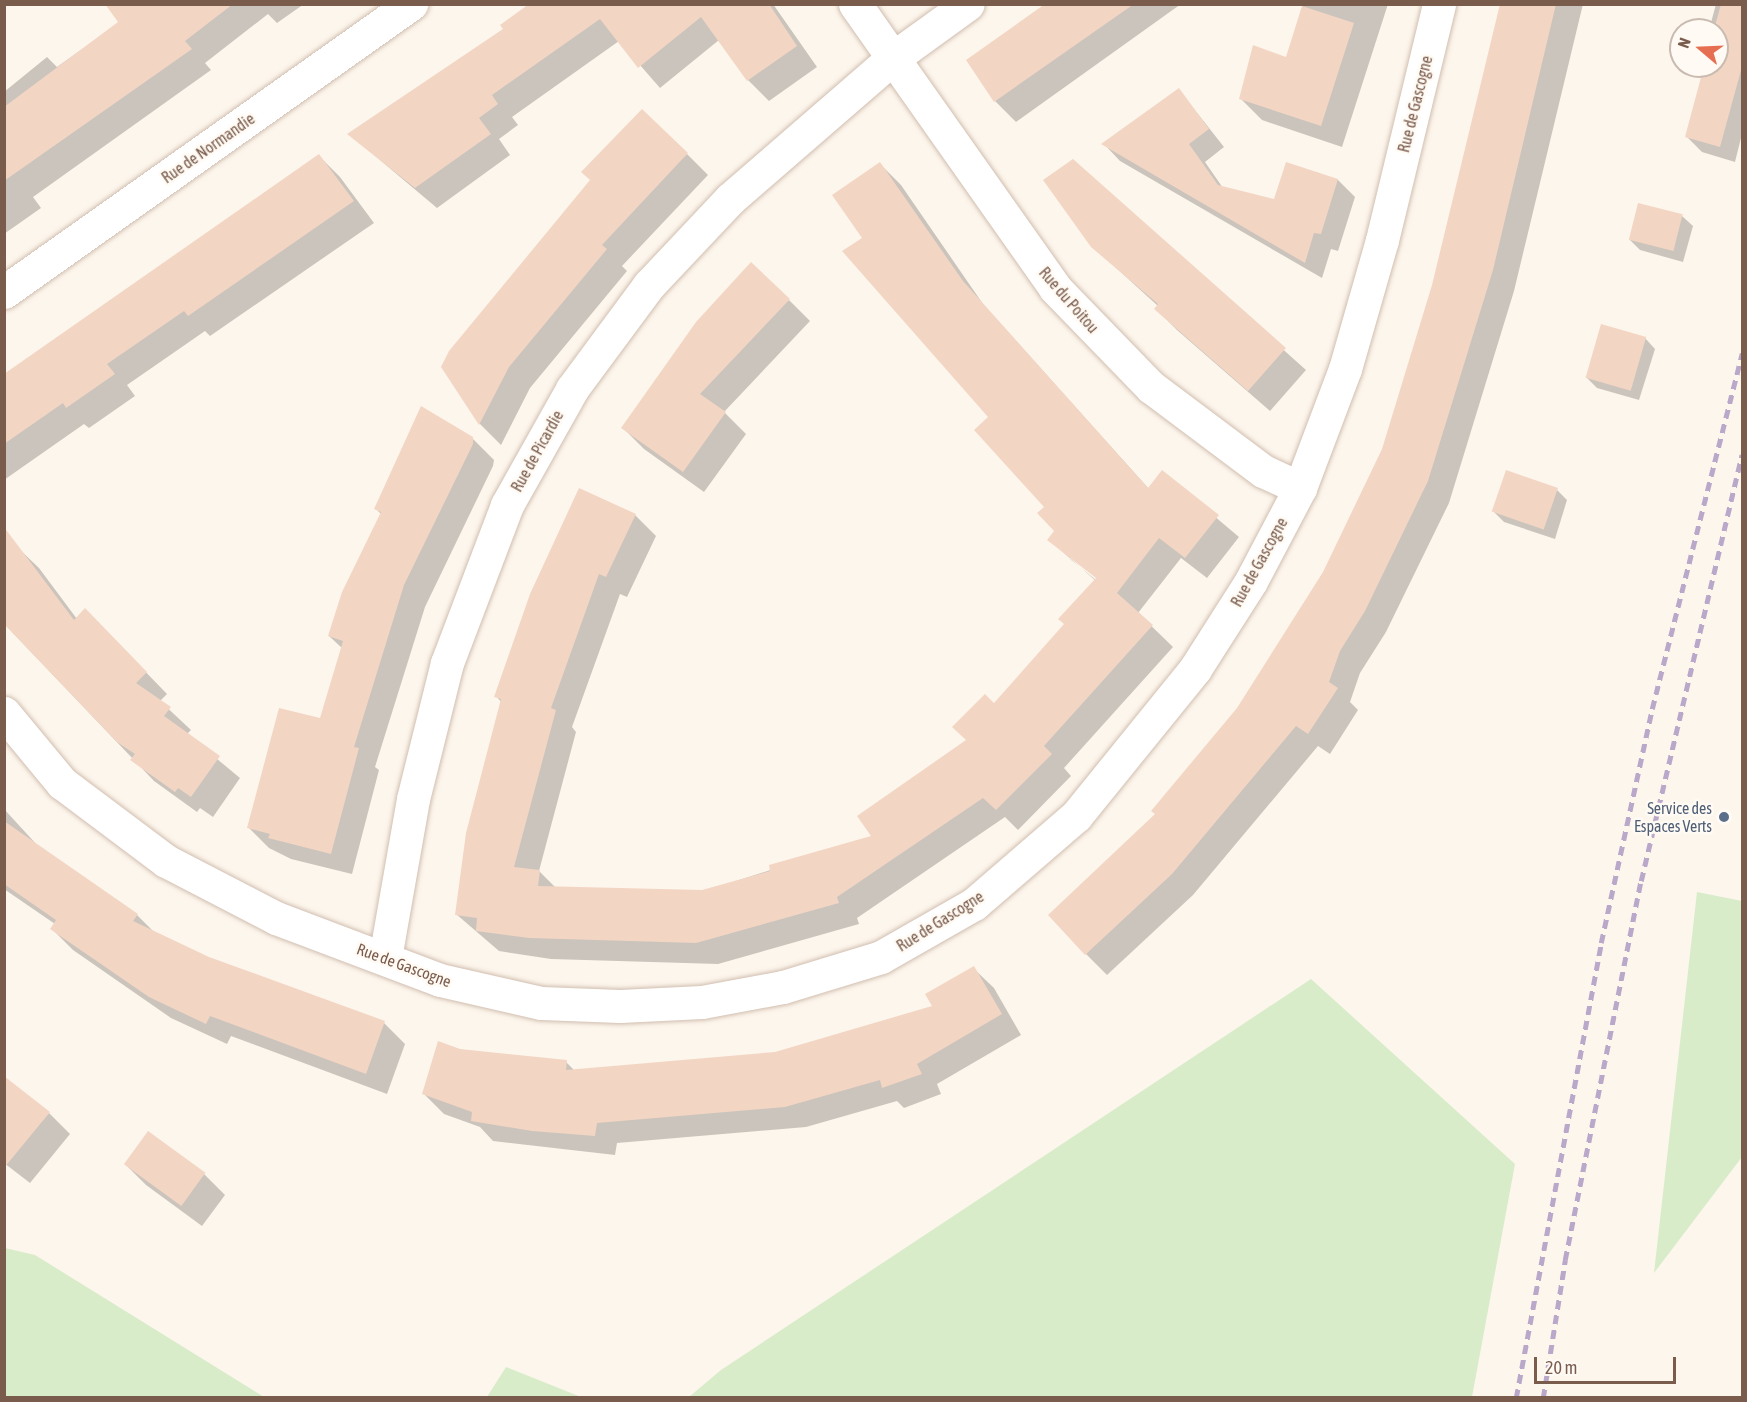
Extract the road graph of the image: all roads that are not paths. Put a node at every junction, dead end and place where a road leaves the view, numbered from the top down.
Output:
1 (411, 4) edge
2 (855, 4) edge
3 (968, 4) edge
4 (1439, 4) edge
5 (892, 58) junction
6 (4, 292) edge
7 (1300, 488) junction
8 (4, 713) edge
9 (385, 958) junction

1 - 6 street, Rue de Normandie
2 - 5 street, Rue du Poitou
3 - 5 street, Rue de Picardie
4 - 7 street, Rue de Gascogne
5 - 7 street, Rue du Poitou
5 - 9 street, Rue de Picardie
7 - 9 street, Rue de Gascogne
8 - 9 street, Rue de Gascogne

